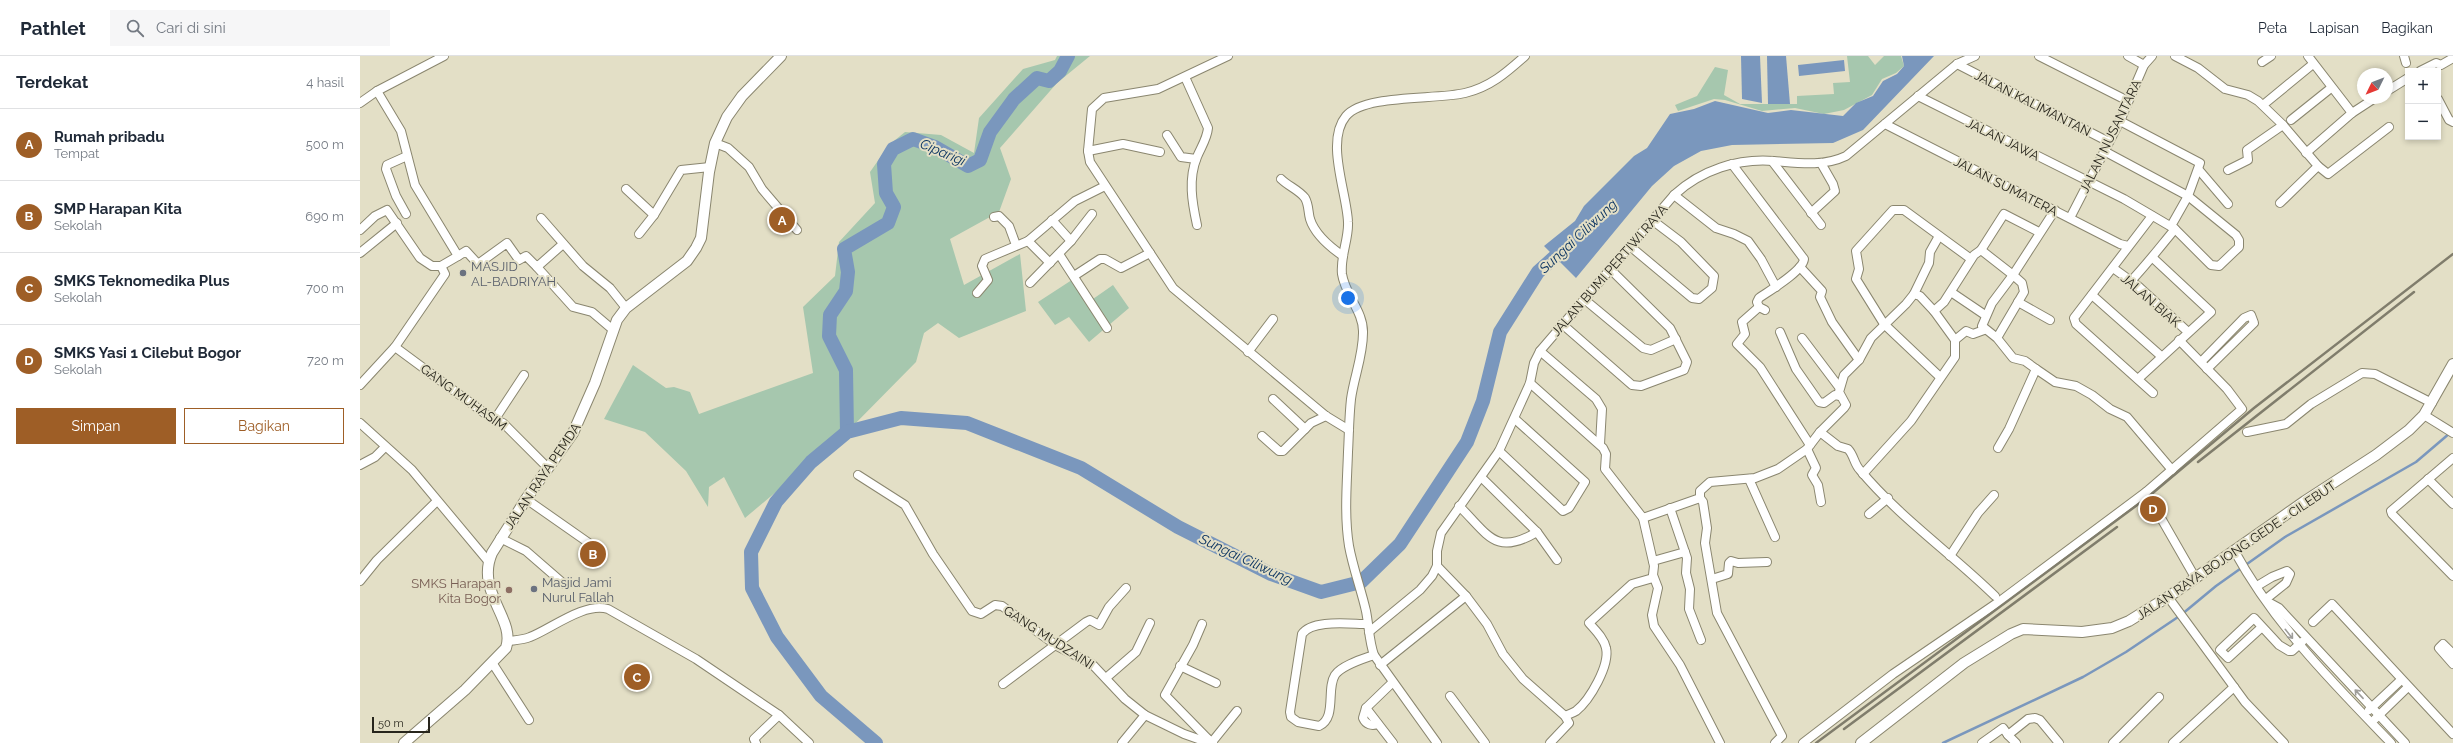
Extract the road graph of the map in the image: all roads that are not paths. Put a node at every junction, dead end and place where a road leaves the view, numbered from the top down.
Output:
1 (444, 56) edge
2 (781, 56) edge
3 (1228, 56) edge
4 (1525, 56) edge
5 (1975, 56) edge
6 (2039, 56) edge
7 (2128, 56) edge
8 (2152, 56) edge
9 (2175, 56) edge
10 (2271, 56) edge
11 (2308, 56) edge
12 (2453, 58) edge
13 (2262, 62) dead end
14 (1957, 64) junction
15 (2313, 64) junction
16 (2144, 65) junction
17 (2427, 68) edge
18 (1185, 77) junction
19 (2405, 80) edge
20 (2393, 87) edge
21 (2331, 88) junction
22 (377, 91) junction
23 (1918, 96) junction
24 (2128, 101) junction
25 (360, 103) edge
26 (2366, 104) edge
27 (2441, 104) edge
28 (2263, 105) junction
29 (2352, 113) junction
30 (2291, 120) dead end
31 (2120, 121) junction
32 (2453, 122) edge
33 (1885, 124) junction
34 (2283, 125) junction
35 (2389, 127) dead end
36 (1167, 135) dead end
37 (2109, 142) junction
38 (715, 143) junction
39 (1088, 151) junction
40 (2104, 151) junction
41 (1160, 152) dead end
42 (2306, 153) junction
43 (407, 156) junction
44 (1196, 159) junction
45 (1772, 161) junction
46 (1821, 163) junction
47 (1732, 164) junction
48 (2318, 166) junction
49 (710, 168) junction
50 (2199, 170) junction
51 (2228, 170) dead end
52 (1281, 179) dead end
53 (2089, 181) junction
54 (1105, 186) junction
55 (626, 189) dead end
56 (1674, 195) junction
57 (2188, 196) junction
58 (2280, 203) dead end
59 (2228, 204) dead end
60 (2054, 210) junction
61 (1811, 213) junction
62 (406, 214) dead end
63 (1092, 214) dead end
64 (654, 215) junction
65 (2152, 216) junction
66 (994, 217) dead end
67 (541, 218) dead end
68 (2070, 218) junction
69 (1052, 220) junction
70 (1652, 220) junction
71 (397, 223) junction
72 (1197, 225) dead end
73 (1821, 225) dead end
74 (2173, 228) junction
75 (360, 230) edge
76 (797, 230) dead end
77 (2039, 232) junction
78 (639, 234) dead end
79 (1939, 236) junction
80 (1028, 241) junction
81 (1071, 241) junction
82 (563, 244) junction
83 (1016, 245) junction
84 (2128, 246) junction
85 (1631, 247) junction
86 (1981, 250) junction
87 (360, 253) edge
88 (1150, 253) junction
89 (1059, 254) junction
90 (458, 256) junction
91 (1343, 256) junction
92 (2153, 258) junction
93 (1971, 259) junction
94 (1050, 263) junction
95 (441, 266) junction
96 (537, 267) junction
97 (1800, 267) junction
98 (2113, 268) junction
99 (1610, 269) junction
100 (2013, 275) junction
101 (1074, 276) junction
102 (2131, 281) junction
103 (1030, 282) dead end
104 (1776, 287) junction
105 (1951, 292) junction
106 (977, 293) dead end
107 (1914, 294) junction
108 (2092, 295) junction
109 (1584, 299) junction
110 (2018, 302) junction
111 (626, 308) junction
112 (1934, 311) junction
113 (1985, 315) junction
114 (1273, 319) dead end
115 (2050, 320) dead end
116 (1562, 324) junction
117 (1884, 324) junction
118 (601, 325) dead end
119 (1107, 328) dead end
120 (1984, 330) junction
121 (612, 331) junction
122 (1780, 332) dead end
123 (2188, 332) junction
124 (1802, 338) dead end
125 (1997, 338) junction
126 (1676, 339) junction
127 (1955, 340) junction
128 (2179, 340) junction
129 (395, 347) junction
130 (1540, 351) junction
131 (1248, 352) junction
132 (2162, 356) junction
133 (1859, 360) junction
134 (2453, 364) edge
135 (2204, 365) junction
136 (2036, 369) junction
137 (524, 375) dead end
138 (1940, 377) junction
139 (2138, 379) junction
140 (1530, 383) junction
141 (360, 385) edge
142 (1840, 391) junction
143 (2153, 393) dead end
144 (1273, 399) dead end
145 (2432, 403) junction
146 (1326, 416) junction
147 (2427, 417) junction
148 (495, 420) junction
149 (1515, 420) junction
150 (360, 423) edge
151 (1305, 429) junction
152 (1349, 430) junction
153 (1820, 432) junction
154 (2247, 432) dead end
155 (2453, 433) edge
156 (1262, 436) dead end
157 (1600, 444) junction
158 (385, 447) junction
159 (1808, 447) junction
160 (1998, 448) dead end
161 (1499, 451) junction
162 (2453, 458) edge
163 (360, 465) edge
164 (548, 468) junction
165 (2172, 470) junction
166 (1863, 474) junction
167 (858, 475) dead end
168 (1481, 477) junction
169 (1749, 479) junction
170 (2428, 479) junction
171 (2146, 492) junction
172 (1994, 495) dead end
173 (1700, 498) junction
174 (1888, 498) junction
175 (526, 499) junction
176 (437, 501) junction
177 (1821, 502) dead end
178 (2453, 504) edge
179 (1459, 506) junction
180 (1670, 508) junction
181 (1869, 514) dead end
182 (1643, 518) junction
183 (1537, 532) junction
184 (500, 538) junction
185 (1775, 538) dead end
186 (596, 548) dead end
187 (1685, 552) junction
188 (2236, 554) junction
189 (1950, 556) junction
190 (1557, 560) dead end
191 (488, 561) junction
192 (1653, 561) junction
193 (1767, 562) dead end
194 (1437, 566) junction
195 (2453, 576) edge
196 (1653, 578) junction
197 (1712, 579) junction
198 (2196, 579) junction
199 (360, 581) edge
200 (564, 584) dead end
201 (2257, 586) junction
202 (1126, 588) dead end
203 (2171, 595) junction
204 (1466, 596) junction
205 (1995, 596) dead end
206 (2267, 601) junction
207 (2313, 622) dead end
208 (1150, 623) dead end
209 (1202, 624) dead end
210 (2262, 627) junction
211 (1368, 628) junction
212 (2306, 639) junction
213 (1700, 640) dead end
214 (508, 641) junction
215 (2298, 645) junction
216 (1057, 646) junction
217 (2453, 654) edge
218 (1374, 655) junction
219 (493, 664) junction
220 (2453, 664) edge
221 (1380, 665) junction
222 (1180, 666) junction
223 (1106, 678) junction
224 (2400, 680) junction
225 (1392, 682) junction
226 (1216, 683) dead end
227 (1003, 684) dead end
228 (2234, 687) junction
229 (2408, 687) junction
230 (1450, 696) dead end
231 (2159, 697) dead end
232 (2372, 708) junction
233 (1237, 711) dead end
234 (779, 715) junction
235 (1145, 715) junction
236 (2364, 715) junction
237 (2379, 715) junction
238 (1565, 716) junction
239 (529, 720) dead end
240 (2372, 723) junction
241 (2453, 734) edge
242 (2008, 735) junction
243 (1211, 741) edge
244 (1389, 742) edge
245 (404, 743) edge
246 (756, 743) edge
247 (809, 743) edge
248 (1122, 743) edge
249 (1437, 743) edge
250 (1485, 743) edge
251 (1550, 743) edge
252 (1720, 743) edge
253 (1775, 743) edge
254 (1803, 743) edge
255 (1861, 743) edge
256 (1982, 743) edge
257 (2016, 743) edge
258 (2059, 743) edge
259 (2113, 743) edge
260 (2173, 743) edge
261 (2284, 743) edge
262 (2391, 743) edge
263 (2405, 743) edge

1 - 22 street
2 - 38 main road, JALAN RAYA PEMDA
3 - 18 street
4 - 91 street
5 - 14 street, JALAN BUMI PERTIWI RAYA
6 - 24 street
7 - 16 street
8 - 16 street, JALAN NUSANTARA
9 - 28 street
10 - 13 street
11 - 15 street
12 - 17 street
14 - 23 street, JALAN BUMI PERTIWI RAYA
14 - 37 street, JALAN KALIMANTAN
15 - 21 street
15 - 28 street
16 - 24 street, JALAN NUSANTARA
18 - 39 street
18 - 44 street
19 - 20 street
21 - 29 street
21 - 30 street
22 - 25 street
22 - 43 street
23 - 33 street, JALAN BUMI PERTIWI RAYA
23 - 53 street, JALAN JAWA
24 - 31 street, JALAN NUSANTARA
26 - 29 street
27 - 32 street
28 - 34 street
29 - 42 street
31 - 37 street, JALAN NUSANTARA
31 - 50 street
33 - 46 street, JALAN BUMI PERTIWI RAYA
33 - 60 street, JALAN SUMATERA
34 - 42 street
34 - 51 street
35 - 48 street
36 - 44 street
37 - 40 street, JALAN NUSANTARA
38 - 49 main road, JALAN RAYA PEMDA
38 - 76 street
39 - 41 street
39 - 54 street
40 - 53 street, JALAN NUSANTARA
40 - 57 street
42 - 48 street
43 - 62 street
43 - 90 street
44 - 72 street
45 - 46 street, JALAN BUMI PERTIWI RAYA
45 - 47 street, JALAN BUMI PERTIWI RAYA
45 - 61 street
46 - 61 street
47 - 56 street, JALAN BUMI PERTIWI RAYA
47 - 97 street
48 - 58 street
49 - 64 street
49 - 111 main road, JALAN RAYA PEMDA
50 - 57 street
50 - 59 street
52 - 91 street
53 - 65 street, JALAN JAWA
53 - 68 street, JALAN NUSANTARA
54 - 69 street
54 - 88 street
55 - 64 street
56 - 70 street, JALAN BUMI PERTIWI RAYA
56 - 104 street
57 - 74 street
57 - 74 street, JALAN JAWA
60 - 68 street, JALAN SUMATERA
60 - 77 street
61 - 73 street
63 - 81 street
64 - 78 street
65 - 74 street, JALAN JAWA
65 - 84 street
66 - 83 street
67 - 82 street
68 - 84 street, JALAN SUMATERA
69 - 80 street
69 - 81 street
70 - 85 street, JALAN BUMI PERTIWI RAYA
70 - 85 street
71 - 75 street
71 - 87 street
71 - 95 street
74 - 92 street
77 - 86 street
77 - 100 street
79 - 93 street
79 - 107 street
79 - 117 street
80 - 83 street
80 - 94 street
81 - 89 street
82 - 96 street
82 - 111 street
83 - 106 street
84 - 98 street
85 - 99 street, JALAN BUMI PERTIWI RAYA
86 - 93 street
86 - 100 street
88 - 101 street
88 - 131 street
89 - 94 street
89 - 101 street
90 - 95 street
90 - 96 street
91 - 152 street
92 - 102 street
92 - 123 street
93 - 105 street
94 - 103 street
95 - 129 street
96 - 121 street
97 - 104 street
97 - 133 street
98 - 102 street, JALAN BIAK
98 - 108 street
99 - 109 street, JALAN BUMI PERTIWI RAYA
99 - 126 street
100 - 110 street
100 - 113 street
101 - 119 street
102 - 123 street, JALAN BIAK
104 - 159 street
105 - 112 street
105 - 113 street
107 - 112 street
107 - 117 street
108 - 132 street
108 - 139 street
109 - 116 street, JALAN BUMI PERTIWI RAYA
109 - 126 street
110 - 115 street
110 - 125 street
111 - 121 main road, JALAN RAYA PEMDA
112 - 127 street
113 - 120 street
114 - 131 street
116 - 126 street
116 - 130 street, JALAN BUMI PERTIWI RAYA
117 - 133 street
117 - 138 street
118 - 121 street
120 - 125 street
120 - 127 street
121 - 164 main road, JALAN RAYA PEMDA
122 - 142 street
123 - 128 street
124 - 142 street
125 - 136 street
127 - 138 street
128 - 132 street
128 - 135 street
129 - 141 street
129 - 148 street, GANG MUHASIM
130 - 140 street, JALAN BUMI PERTIWI RAYA
130 - 157 street
131 - 146 street
132 - 139 street
133 - 142 street
134 - 145 main road, JALAN RAYA BOJONG GEDE - CILEBUT
135 - 135 street
135 - 165 street
136 - 160 street
136 - 165 street
137 - 148 street
138 - 166 street
139 - 143 street
140 - 149 street, JALAN BUMI PERTIWI RAYA
140 - 157 street
142 - 153 street
144 - 151 street
145 - 147 main road, JALAN RAYA BOJONG GEDE - CILEBUT
145 - 154 street
146 - 151 street
146 - 152 street
147 - 155 street
147 - 188 main road, JALAN RAYA BOJONG GEDE - CILEBUT
148 - 164 street, GANG MUHASIM
149 - 161 street, JALAN BUMI PERTIWI RAYA
149 - 161 street
150 - 158 street
151 - 156 street
152 - 211 street
153 - 159 street
153 - 166 street
157 - 182 street
158 - 163 street
158 - 176 street
159 - 169 street
159 - 177 street
161 - 168 street, JALAN BUMI PERTIWI RAYA
162 - 170 street
164 - 175 main road, JALAN RAYA PEMDA
165 - 171 street
166 - 174 street
167 - 216 street, GANG MUDZAINI
168 - 179 street, JALAN BUMI PERTIWI RAYA
168 - 183 street
169 - 173 street
169 - 185 street
170 - 178 street
170 - 195 street
171 - 198 street
171 - 254 street
172 - 189 street
173 - 180 street
173 - 197 street
174 - 181 street
174 - 189 street
175 - 184 main road, JALAN RAYA PEMDA
175 - 186 street
176 - 191 street
176 - 199 street
179 - 183 street
179 - 194 street, JALAN BUMI PERTIWI RAYA
180 - 182 street
180 - 187 street
182 - 192 street
183 - 190 street
184 - 191 main road, JALAN RAYA PEMDA
184 - 200 street
187 - 192 street
187 - 213 street
188 - 198 main road, JALAN RAYA BOJONG GEDE - CILEBUT
188 - 201 street
189 - 205 street
191 - 214 main road, JALAN RAYA PEMDA
192 - 196 street
193 - 197 street
194 - 204 street
194 - 211 street
196 - 238 street
196 - 252 street
197 - 253 street
198 - 203 main road, JALAN RAYA BOJONG GEDE - CILEBUT
201 - 206 street
201 - 206 street
202 - 216 street
203 - 228 street
203 - 255 main road, JALAN RAYA BOJONG GEDE - CILEBUT
204 - 221 street
204 - 238 street
206 - 212 street
206 -> 215 street
207 - 224 street
208 - 223 street
209 - 222 street
210 - 210 street
210 - 215 street
211 - 218 street
211 - 218 street
212 - 215 street
232 -> 212 street
214 - 219 main road
214 - 234 street
215 - 236 street
216 - 223 street, GANG MUDZAINI
216 - 227 street
217 - 220 street
218 - 221 street
219 - 239 street
219 - 245 main road
221 - 225 street
222 - 226 street
222 - 243 street
223 - 235 street, GANG MUDZAINI
224 - 229 street
224 - 232 street
225 - 244 street
225 - 249 street
228 - 260 street
228 - 261 street
229 - 237 street
229 - 241 street
230 - 250 street
231 - 259 street
232 - 236 street
232 - 237 street
233 - 243 street
234 - 246 street
234 - 247 street
235 - 243 street, GANG MUDZAINI
235 - 248 street
236 - 240 street
237 - 240 street
237 - 263 street
238 - 251 street
240 - 262 street
242 - 256 street
242 - 257 street
242 - 258 street

